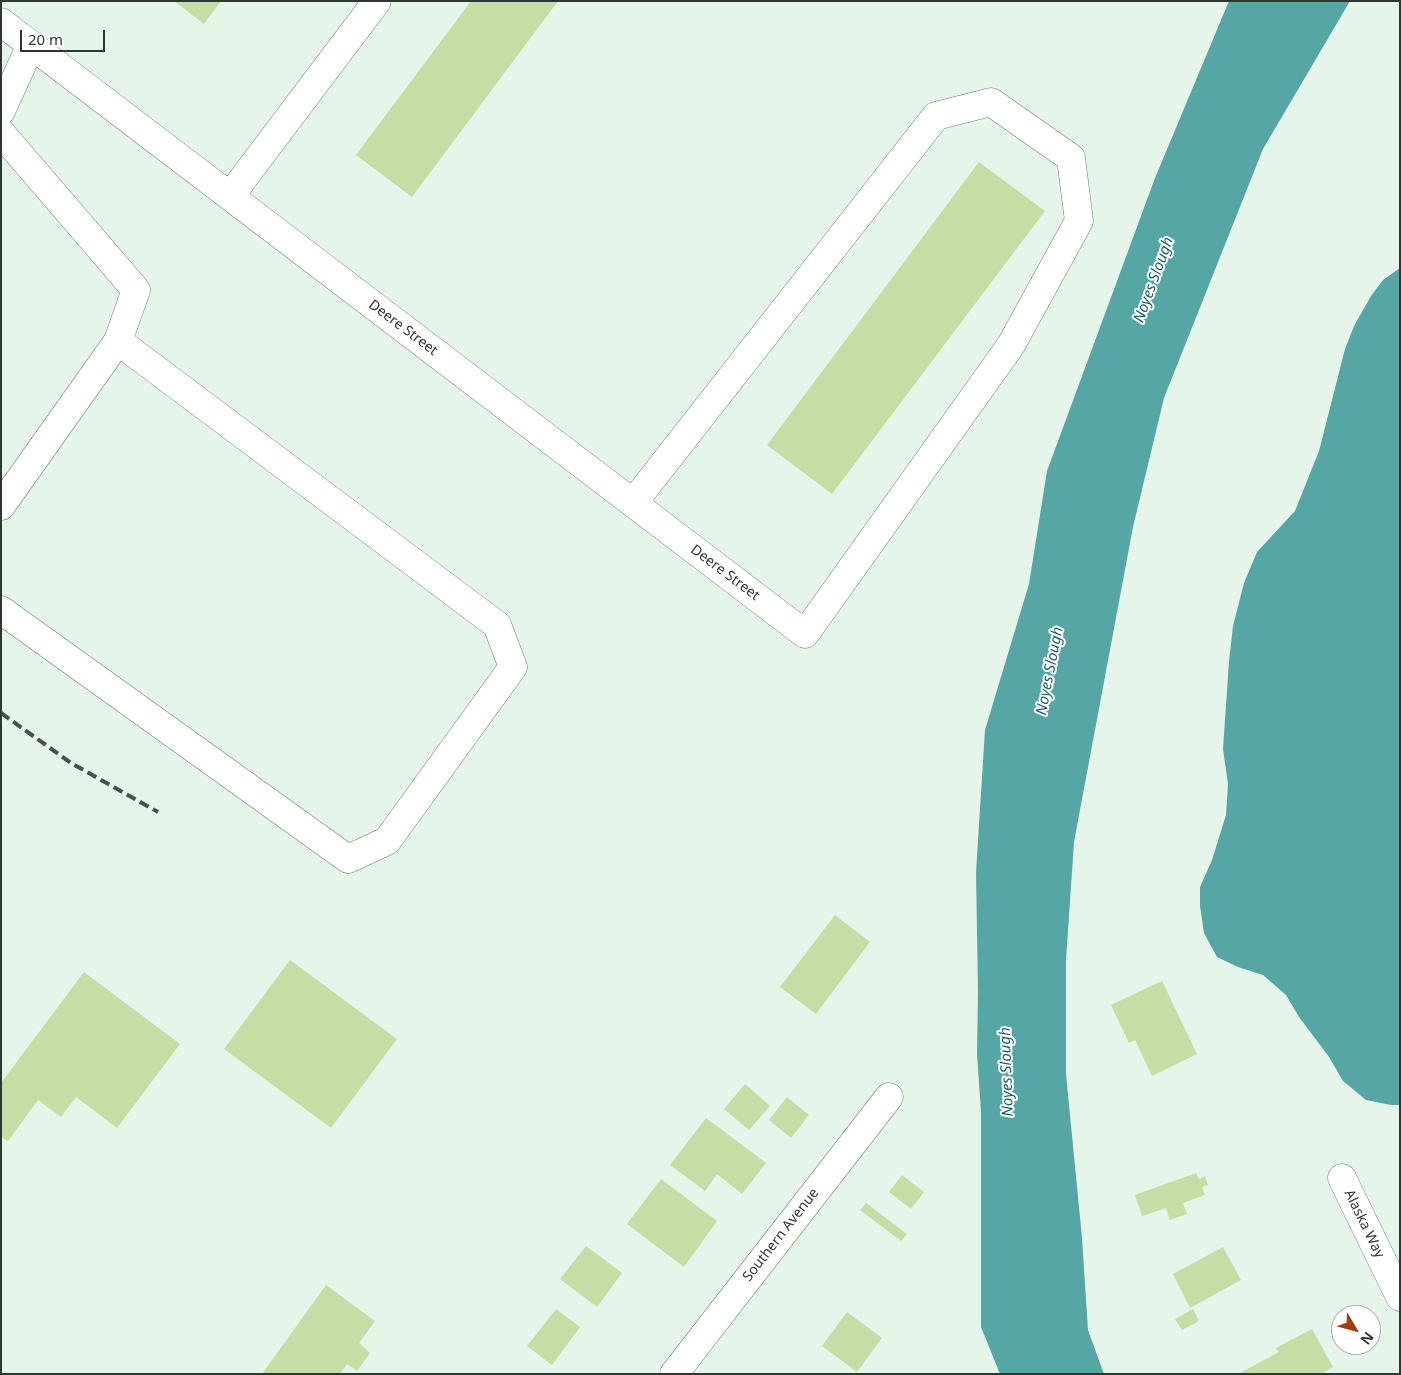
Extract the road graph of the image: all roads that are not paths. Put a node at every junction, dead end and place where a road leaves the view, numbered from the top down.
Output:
1 (377, 1) edge
2 (1, 22) edge
3 (31, 45) junction
4 (1, 111) edge
5 (1, 133) edge
6 (230, 196) junction
7 (118, 341) junction
8 (633, 503) junction
9 (1, 506) edge
10 (1, 610) edge
11 (889, 1097) dead end
12 (1342, 1178) dead end
13 (1400, 1297) edge
14 (674, 1374) edge

1 - 6 street
2 - 3 street, Deere Street
3 - 4 street
3 - 6 street, Deere Street
5 - 7 street
6 - 8 street, Deere Street
7 - 9 street
7 - 10 street
8 - 8 street, Deere Street
11 - 14 street, Southern Avenue
12 - 13 street, Alaska Way

